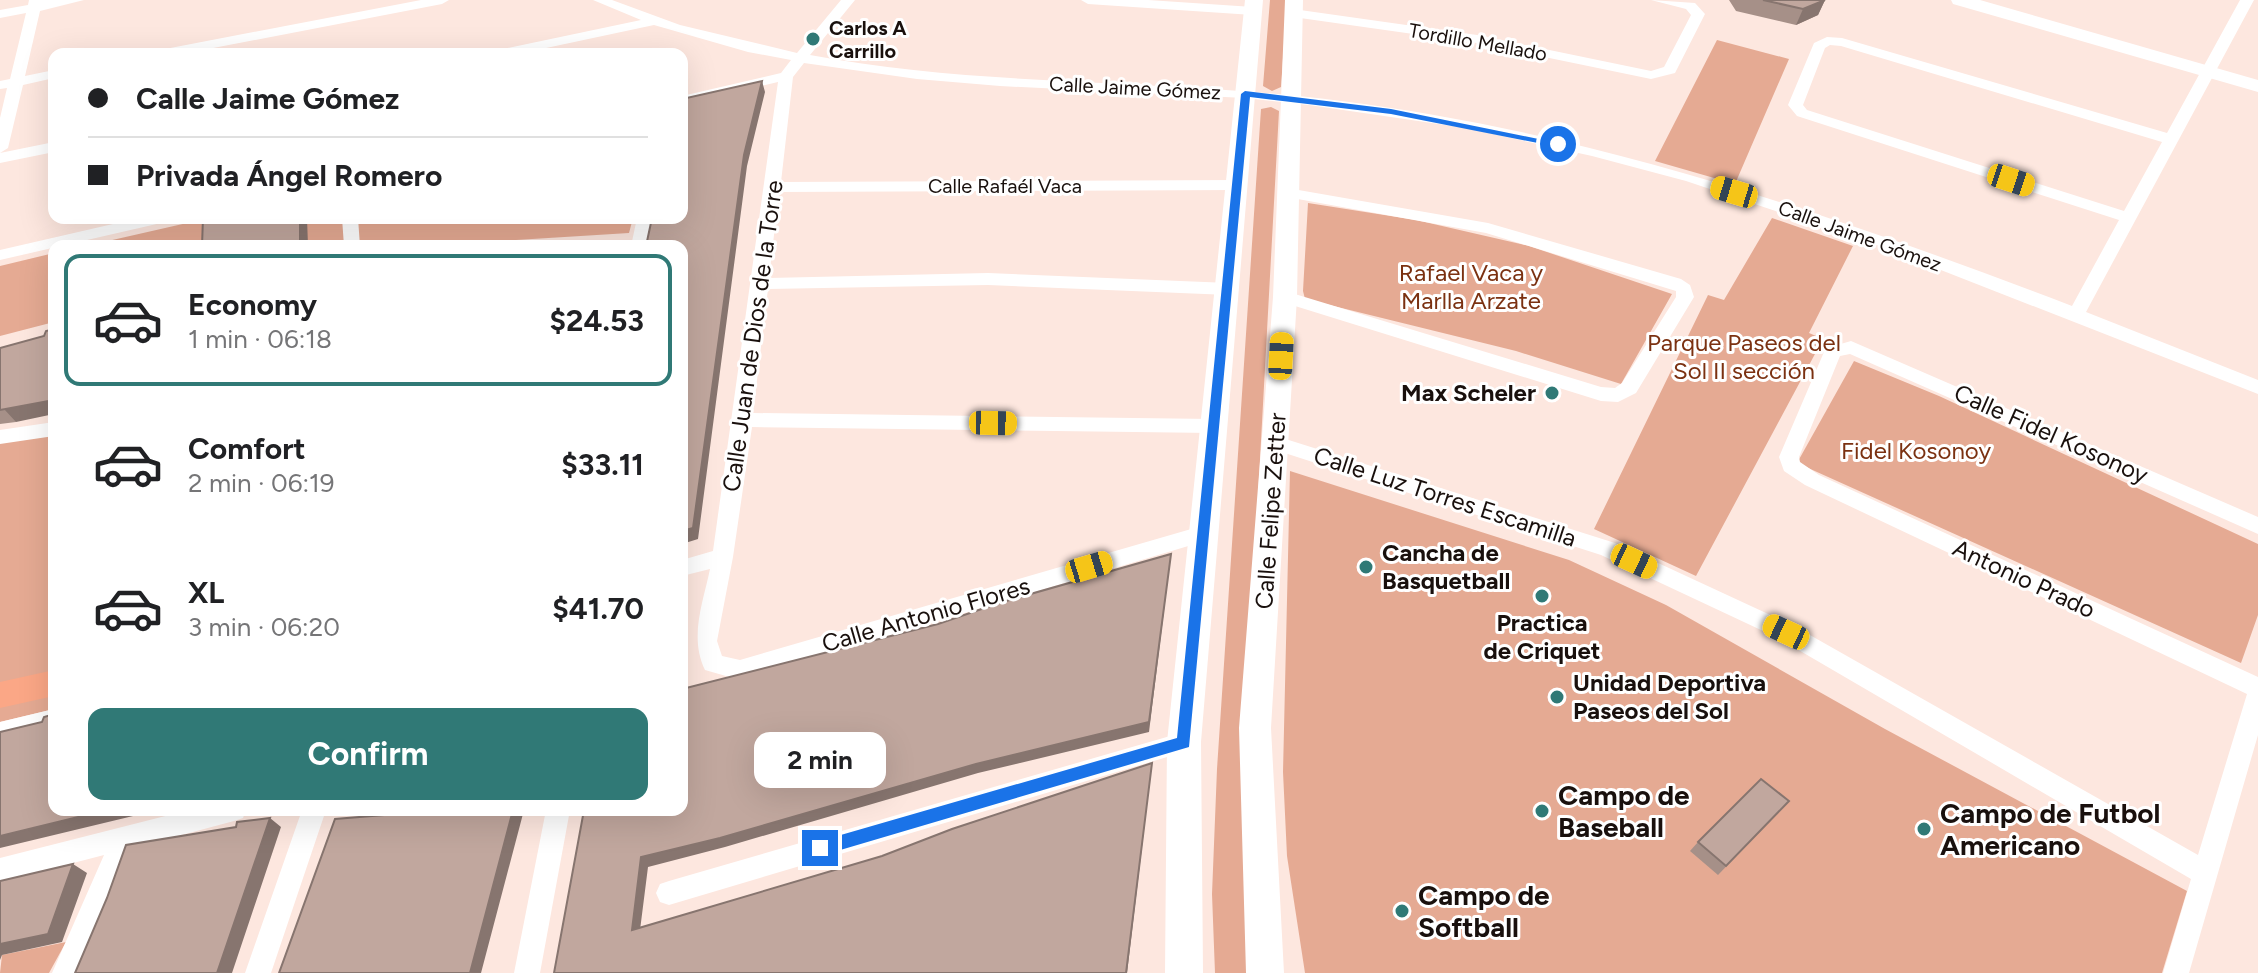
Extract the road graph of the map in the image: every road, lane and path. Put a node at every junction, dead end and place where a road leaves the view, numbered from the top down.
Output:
1 (77, 0) edge
2 (442, 0) edge
3 (600, 0) edge
4 (848, 0) edge
5 (1088, 0) edge
6 (1658, 0) edge
7 (1960, 0) edge
8 (2024, 0) edge
9 (2247, 0) edge
10 (35, 4) edge
11 (1254, 5) edge
12 (1293, 6) edge
13 (0, 14) edge
14 (650, 22) junction
15 (191, 48) edge
16 (526, 48) edge
17 (799, 59) junction
18 (2212, 63) junction
19 (2258, 69) edge
20 (48, 75) edge
21 (786, 76) junction
22 (8, 83) edge
23 (2258, 86) edge
24 (1245, 94) junction
25 (688, 99) edge
26 (1291, 99) junction
27 (2170, 139) junction
28 (0, 148) edge
29 (48, 148) edge
30 (0, 158) edge
31 (1237, 185) junction
32 (773, 187) junction
33 (1287, 193) junction
34 (2126, 217) junction
35 (135, 224) edge
36 (65, 240) edge
37 (48, 244) edge
38 (0, 255) edge
39 (762, 284) junction
40 (1229, 289) junction
41 (1285, 297) junction
42 (2076, 314) junction
43 (1843, 347) joint
44 (2258, 387) edge
45 (743, 420) junction
46 (1213, 426) junction
47 (48, 430) edge
48 (0, 437) edge
49 (1276, 443) junction
50 (2258, 526) edge
51 (1205, 533) junction
52 (723, 557) junction
53 (688, 566) edge
54 (740, 670) joint
55 (2258, 688) edge
56 (2258, 695) edge
57 (48, 720) edge
58 (0, 732) edge
59 (1184, 742) junction
60 (210, 816) edge
61 (312, 816) edge
62 (557, 816) edge
63 (125, 837) junction
64 (0, 870) edge
65 (2205, 873) junction
66 (669, 893) dead end
67 (65, 973) edge
68 (258, 973) edge
69 (527, 973) edge
70 (1184, 973) edge
71 (1265, 973) edge
72 (2176, 973) edge

1 - 10 street
2 - 15 street
3 - 14 street, Calle Jaime Gómez
4 - 17 street
5 - 11 street
6 - 12 street, Tordillo Mellado
7 - 18 main road
8 - 18 main road
9 - 18 street
10 - 13 street
10 - 22 street
11 - 24 main road
12 - 26 main road, Calle Felipe Zetter
14 - 16 street
14 - 17 street, Calle Jaime Gómez
17 - 21 street
17 - 24 street, Calle Jaime Gómez
18 - 19 main road
18 - 23 main road
18 - 27 street
20 - 22 street
21 - 25 street
21 - 32 street, Calle Juan de Dios de la Torre
22 - 28 street
24 - 26 street, Calle Jaime Gómez
24 - 31 main road
26 - 33 main road, Calle Felipe Zetter
26 - 42 street, Calle Jaime Gómez
27 - 34 street
27 - 34 street
29 - 30 street
31 - 32 street, Calle Rafaél Vaca
31 - 40 main road
32 - 39 street, Calle Juan de Dios de la Torre
33 - 41 main road, Calle Felipe Zetter
33 - 41 street
34 - 42 street
35 - 36 street
37 - 38 street
39 - 40 street
39 - 45 street, Calle Juan de Dios de la Torre
40 - 46 main road
41 - 49 main road, Calle Felipe Zetter
42 - 44 street, Calle Jaime Gómez
43 - 50 street, Calle Fidel Kosonoy
43 - 55 street, Antonio Prado
45 - 46 street
45 - 52 street, Calle Juan de Dios de la Torre
46 - 51 main road
47 - 48 street
49 - 65 street, Calle Luz Torres Escamilla
49 - 71 main road, Calle Felipe Zetter
51 - 54 street, Calle Antonio Flores
51 - 59 main road
52 - 53 street
52 - 54 street, Calle Juan de Dios de la Torre
56 - 65 street
57 - 58 street
59 - 66 street
59 - 70 main road
60 - 63 street
61 - 68 street
62 - 69 street
63 - 64 street
63 - 67 street
65 - 72 street

